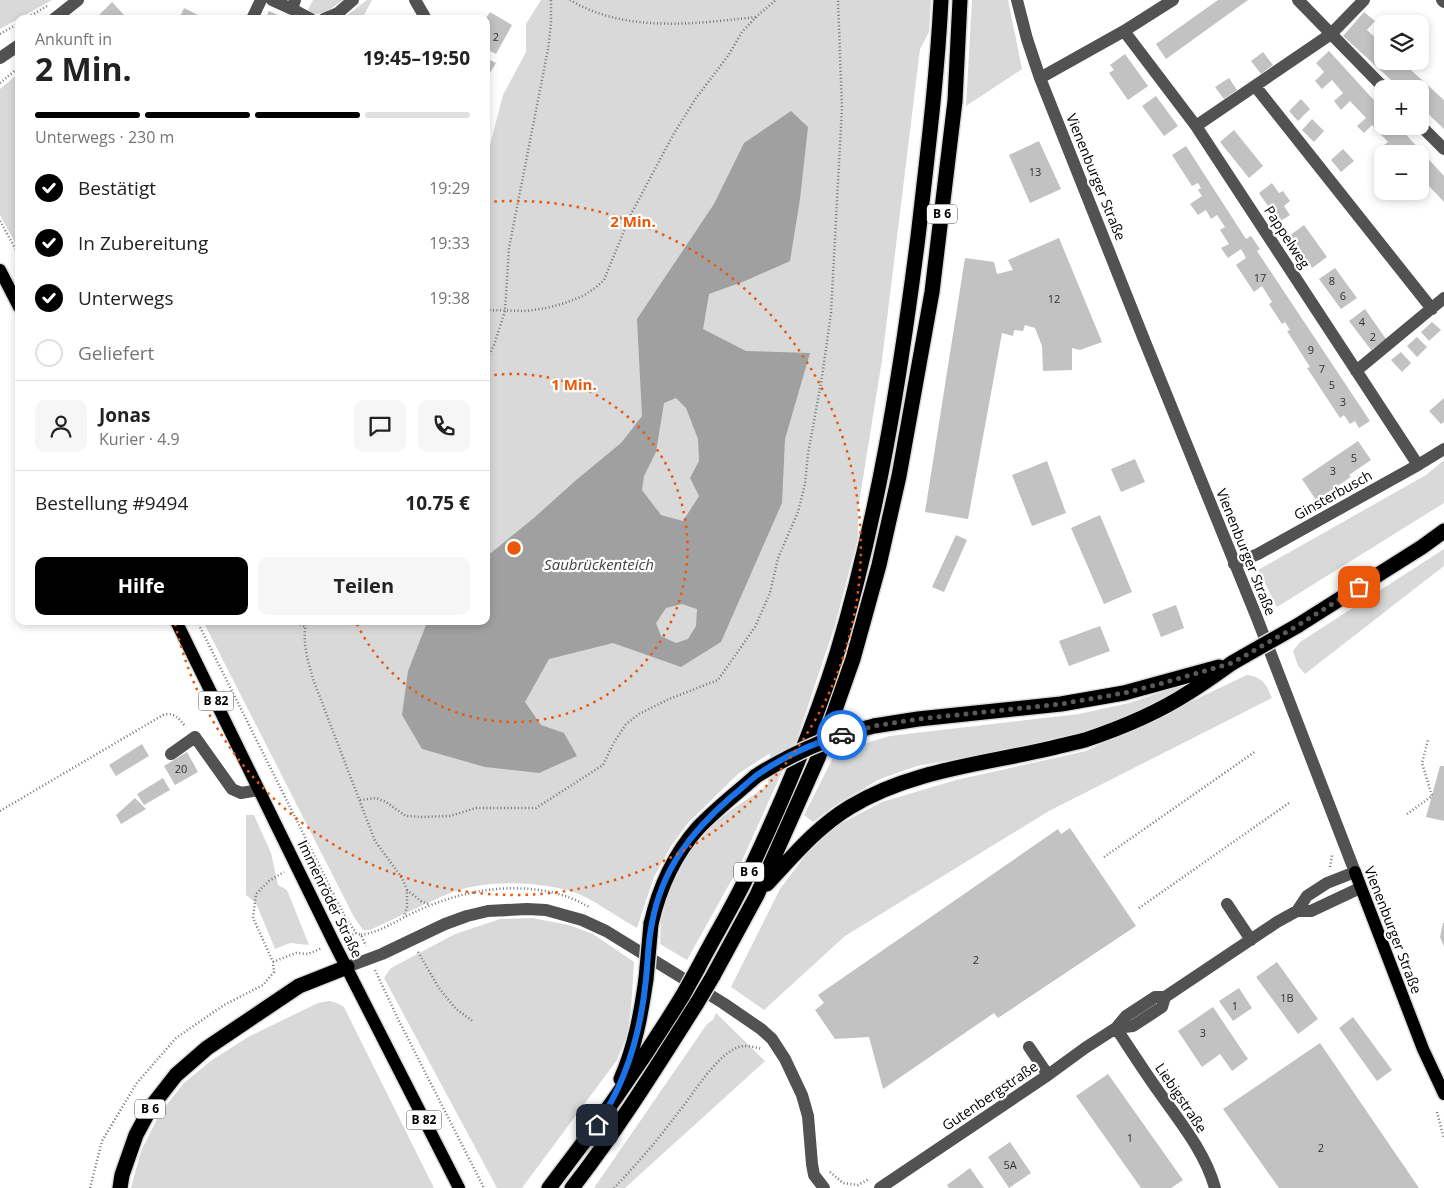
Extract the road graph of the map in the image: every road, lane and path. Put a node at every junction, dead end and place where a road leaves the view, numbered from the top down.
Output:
1 (78, 0) edge
2 (261, 0) edge
3 (272, 0) edge
4 (353, 0) edge
5 (415, 0) edge
6 (551, 0) edge
7 (570, 0) edge
8 (776, 0) edge
9 (838, 0) edge
10 (941, 0) edge
11 (960, 0) edge
12 (1017, 0) edge
13 (1173, 0) edge
14 (1298, 0) edge
15 (1364, 0) edge
16 (294, 4) edge
17 (50, 5) dead end
18 (32, 15) edge
19 (59, 15) edge
20 (254, 15) edge
21 (306, 15) edge
22 (333, 15) edge
23 (424, 15) edge
24 (757, 16) junction
25 (15, 25) edge
26 (1124, 30) junction
27 (0, 34) edge
28 (1331, 34) junction
29 (15, 48) edge
30 (0, 58) edge
31 (15, 70) edge
32 (1040, 78) junction
33 (1376, 80) edge
34 (0, 83) edge
35 (1254, 86) junction
36 (1196, 126) junction
37 (1429, 134) edge
38 (1444, 149) edge
39 (0, 221) edge
40 (15, 248) edge
41 (0, 270) edge
42 (15, 298) edge
43 (1444, 298) edge
44 (1432, 309) junction
45 (490, 310) edge
46 (505, 311) junction
47 (490, 352) edge
48 (1356, 371) junction
49 (1444, 449) edge
50 (1418, 465) junction
51 (1444, 531) edge
52 (1234, 564) junction
53 (178, 625) edge
54 (199, 625) edge
55 (301, 625) edge
56 (305, 627) joint
57 (1232, 663) junction
58 (195, 737) junction
59 (1428, 740) dead end
60 (1256, 751) dead end
61 (171, 754) dead end
62 (259, 790) junction
63 (360, 800) junction
64 (1290, 803) dead end
65 (0, 811) edge
66 (1407, 814) dead end
67 (1348, 854) junction
68 (1104, 858) dead end
69 (296, 866) junction
70 (1330, 869) dead end
71 (1355, 872) junction
72 (1360, 888) junction
73 (408, 890) junction
74 (757, 895) junction
75 (1227, 904) dead end
76 (430, 905) junction
77 (1139, 908) dead end
78 (594, 910) dead end
79 (1297, 911) junction
80 (404, 917) junction
81 (356, 933) junction
82 (361, 935) junction
83 (412, 939) junction
84 (1251, 940) junction
85 (334, 942) junction
86 (273, 962) junction
87 (372, 962) junction
88 (349, 971) junction
89 (474, 1022) dead end
90 (1116, 1028) junction
91 (772, 1039) junction
92 (1029, 1047) dead end
93 (1048, 1075) junction
94 (1444, 1094) edge
95 (608, 1110) junction
96 (1438, 1112) dead end
97 (1444, 1139) edge
98 (828, 1168) dead end
99 (876, 1183) edge
100 (90, 1188) edge
101 (120, 1188) edge
102 (459, 1188) edge
103 (484, 1188) edge
104 (549, 1188) edge
105 (572, 1188) edge
106 (614, 1188) edge
107 (824, 1188) edge
108 (1214, 1188) edge

1 - 19 street
2 - 20 street
3 - 16 street
4 - 22 street
5 - 23 street
6 - 46 path
7 - 24 path
8 - 24 path
9 - 63 path
10 - 95 highway, B 6, bridge
11 - 74 highway, B 6
12 - 32 street, Vienenburger Straße
13 - 26 street
14 - 28 street
15 - 28 street
16 - 21 street
17 - 18 path
24 - 46 path
25 - 27 path
26 - 32 street
26 - 36 street, Pappelweg
28 - 33 street
28 - 35 street
29 - 30 street
31 - 34 path
32 - 52 street, Vienenburger Straße
35 - 36 street
35 - 44 street
36 - 48 street, Pappelweg
37 - 38 street
39 - 40 path
41 - 42 main road
43 - 44 street
44 - 48 street
45 - 46 path
46 - 47 path
48 - 50 street, Pappelweg
49 - 50 street, Ginsterbusch
50 - 52 street, Ginsterbusch
51 - 57 highway, bridge
52 - 67 street, Vienenburger Straße
53 - 62 main road, Immenröder Straße / B 82
54 - 81 path
55 - 56 path
56 - 63 path
57 - 74 highway
57 - 95 highway, bridge
58 - 61 street
58 - 62 street
58 - 65 path
59 - 66 path
60 - 68 path
62 - 69 main road, Immenröder Straße / B 82
63 - 73 path
64 - 77 path
67 - 70 path
67 - 71 street, Vienenburger Straße
69 - 85 main road, Immenröder Straße / B 82
69 - 86 path
71 - 72 main road, Vienenburger Straße
71 - 79 street, Gutenbergstraße
72 - 79 street, Gutenbergstraße
72 - 94 main road, Vienenburger Straße
73 - 76 path
73 - 80 path
74 - 105 highway, B 6, bridge
75 - 84 street
76 - 78 path
76 - 80 path
79 - 84 street, Gutenbergstraße
80 - 82 path
81 - 82 path
81 - 85 path
82 - 87 path
83 - 87 street
83 - 89 path
83 - 91 street
84 - 90 street, Gutenbergstraße
85 - 86 path
85 - 88 main road, Immenröder Straße / B 82
86 - 100 path
87 - 88 street
87 - 103 path
88 - 101 highway, B 6
88 - 102 main road, Immenröder Straße / B 82
90 - 93 street, Gutenbergstraße
90 - 108 street, Liebigstraße
91 - 106 path
91 - 107 street
92 - 93 street
93 - 99 street, Gutenbergstraße
95 - 104 highway, B 6
96 - 97 path
98 - 99 path

